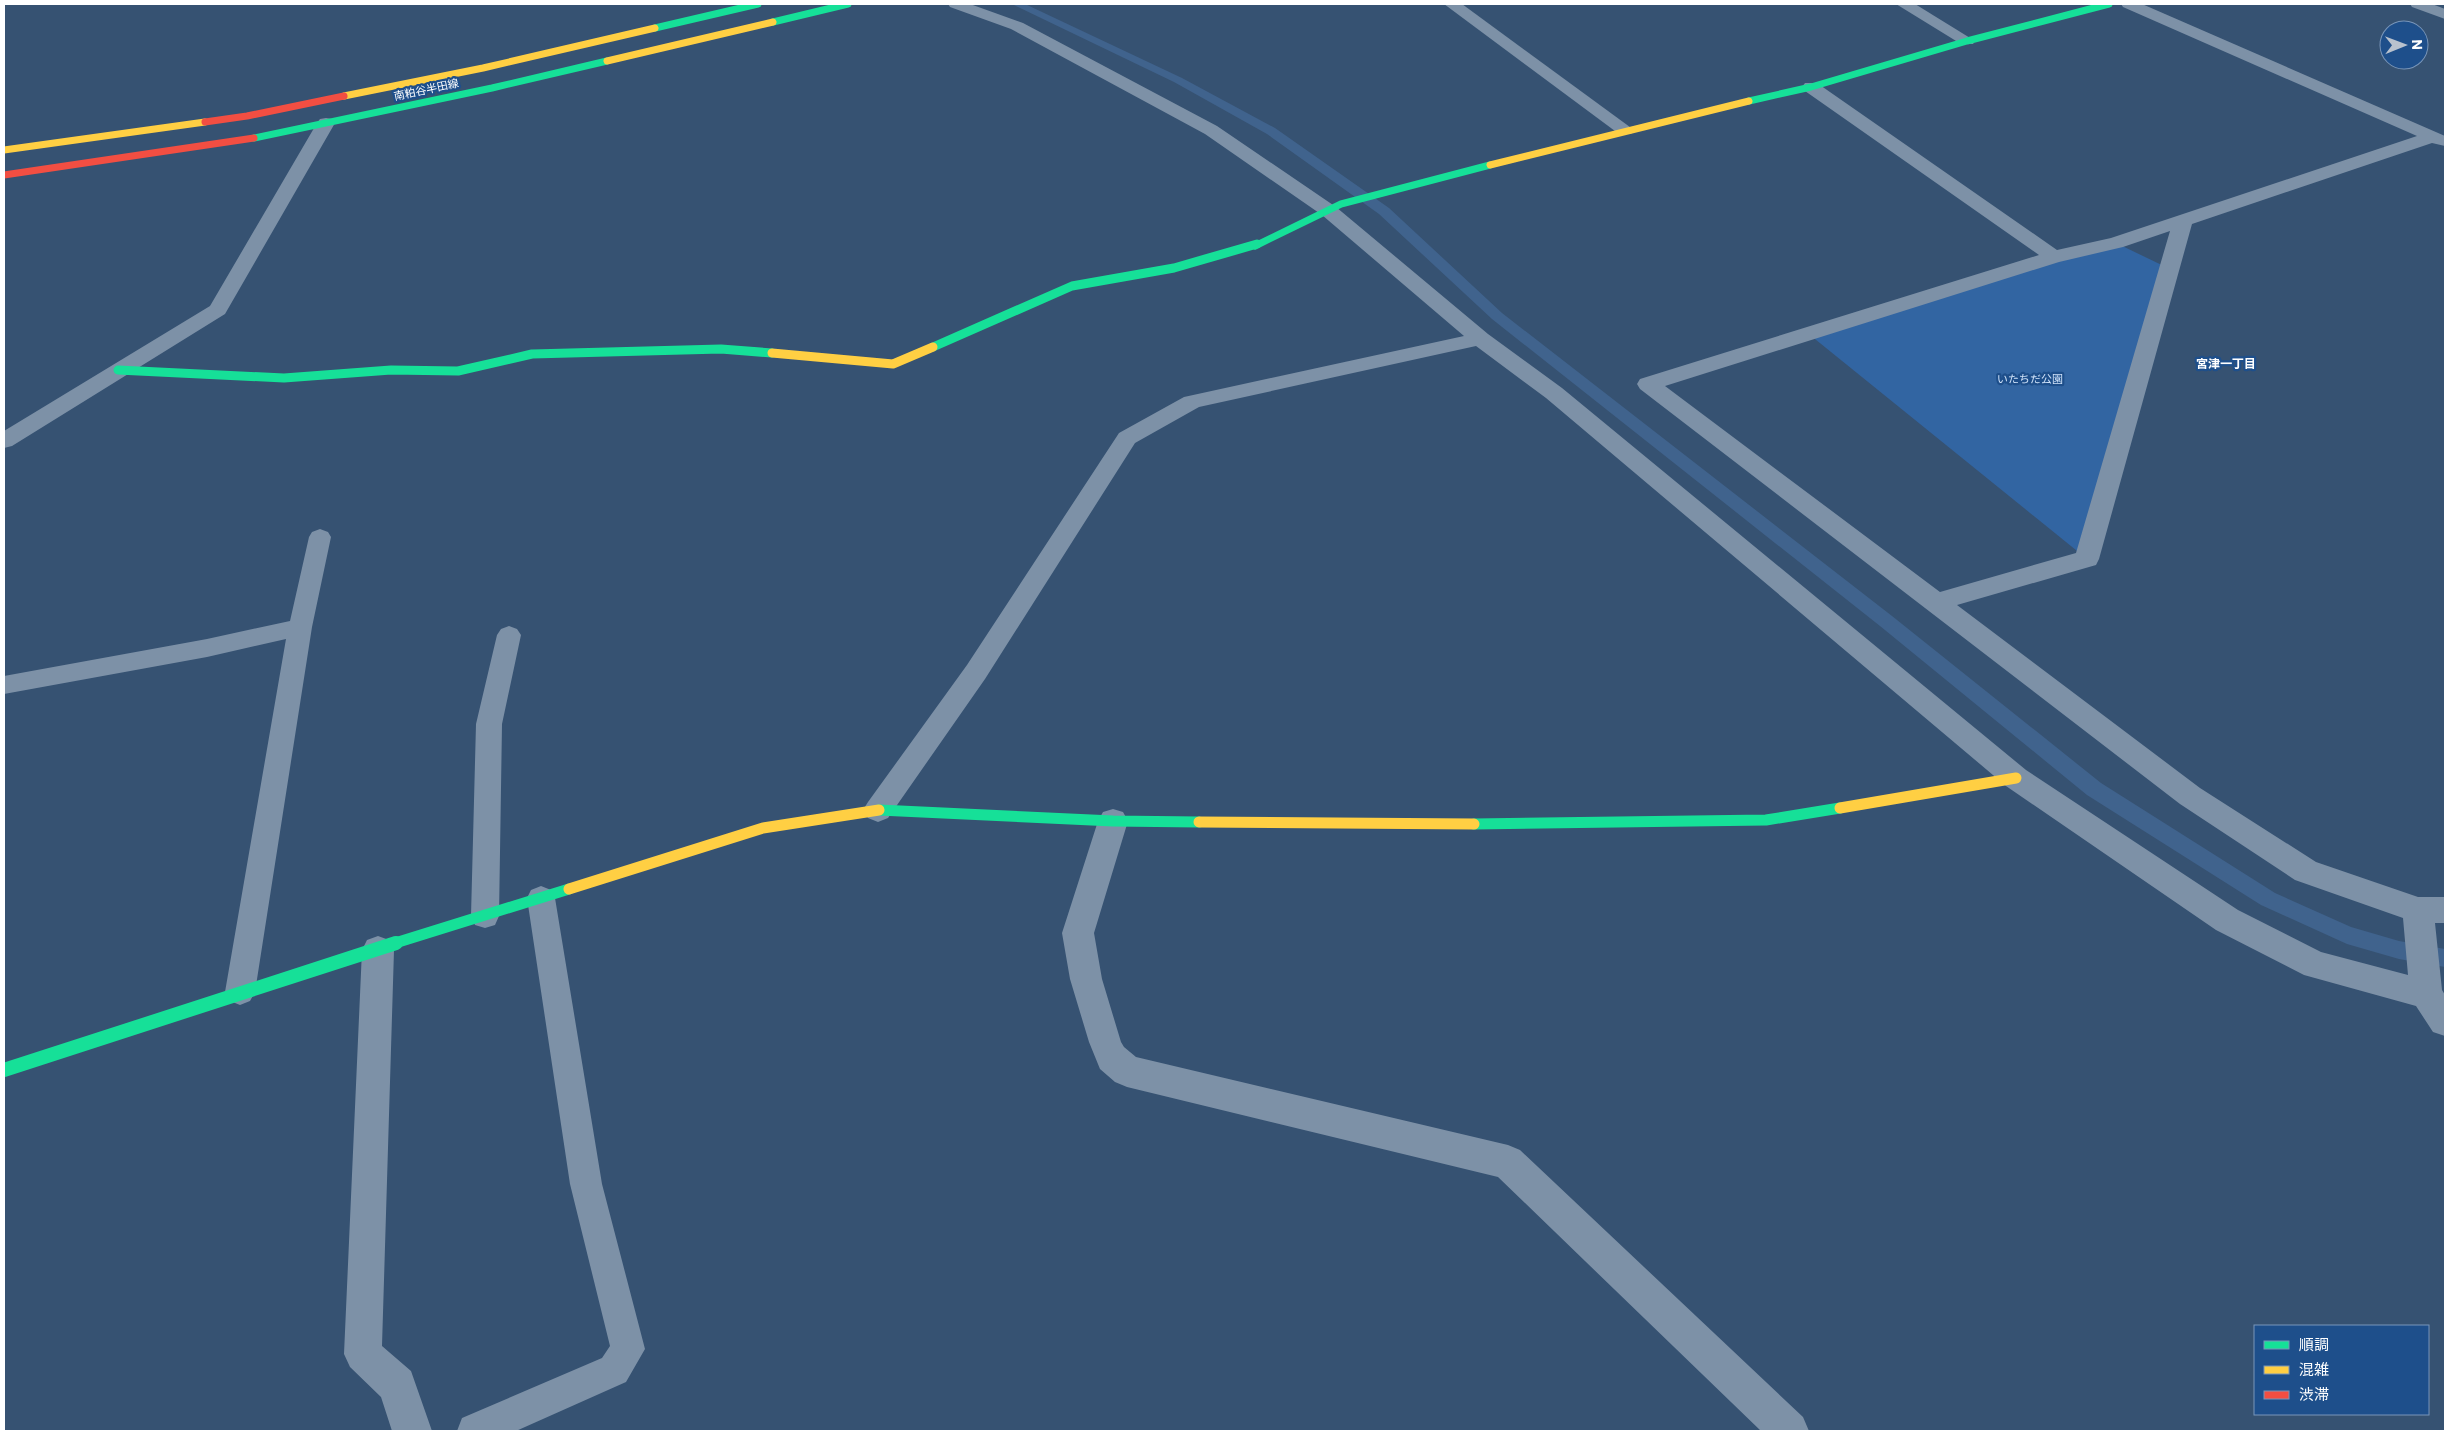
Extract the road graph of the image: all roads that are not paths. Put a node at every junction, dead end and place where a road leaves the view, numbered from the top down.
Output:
1 (758, 4) edge
2 (848, 4) edge
3 (956, 4) edge
4 (1452, 4) edge
5 (1904, 4) edge
6 (2109, 4) edge
7 (2129, 4) edge
8 (2418, 4) edge
9 (2445, 14) edge
10 (1967, 41) junction
11 (1811, 87) junction
12 (326, 123) junction
13 (1625, 130) junction
14 (2439, 140) edge
15 (4, 150) edge
16 (4, 175) edge
17 (1335, 208) junction
18 (2183, 221) junction
19 (2054, 257) junction
20 (1480, 339) junction
21 (118, 370) junction
22 (4, 441) edge
23 (320, 537) dead end
24 (1934, 603) junction
25 (300, 627) junction
26 (509, 634) dead end
27 (4, 685) edge
28 (2016, 778) junction
29 (878, 810) junction
30 (1113, 822) junction
31 (541, 898) junction
32 (2431, 910) edge
33 (485, 916) junction
34 (378, 950) junction
35 (240, 992) junction
36 (2426, 994) junction
37 (2445, 1021) edge
38 (4, 1070) edge
39 (412, 1431) edge
40 (475, 1431) edge
41 (1790, 1431) edge

1 - 15 street, 南粕谷半田線
2 - 12 street, 南粕谷半田線
3 - 17 street
4 - 13 street
5 - 10 street
6 - 10 street
7 - 14 street
8 - 9 street
10 - 11 street
11 - 13 street
11 - 19 street
12 - 16 street, 南粕谷半田線
12 - 21 street
13 - 17 street
14 - 18 street
17 - 20 street
17 - 21 street
18 - 19 street
18 - 24 street
19 - 24 street
20 - 28 street
20 - 29 street
21 - 22 street
23 - 25 lane
24 - 32 street
25 - 27 lane
25 - 35 lane
26 - 33 lane
28 - 30 street
28 - 36 street
29 - 30 street
29 - 31 street
30 - 41 street
31 - 33 street
31 - 40 lane
32 - 36 street
33 - 34 street
34 - 35 street
34 - 39 street
35 - 38 street
36 - 37 street

